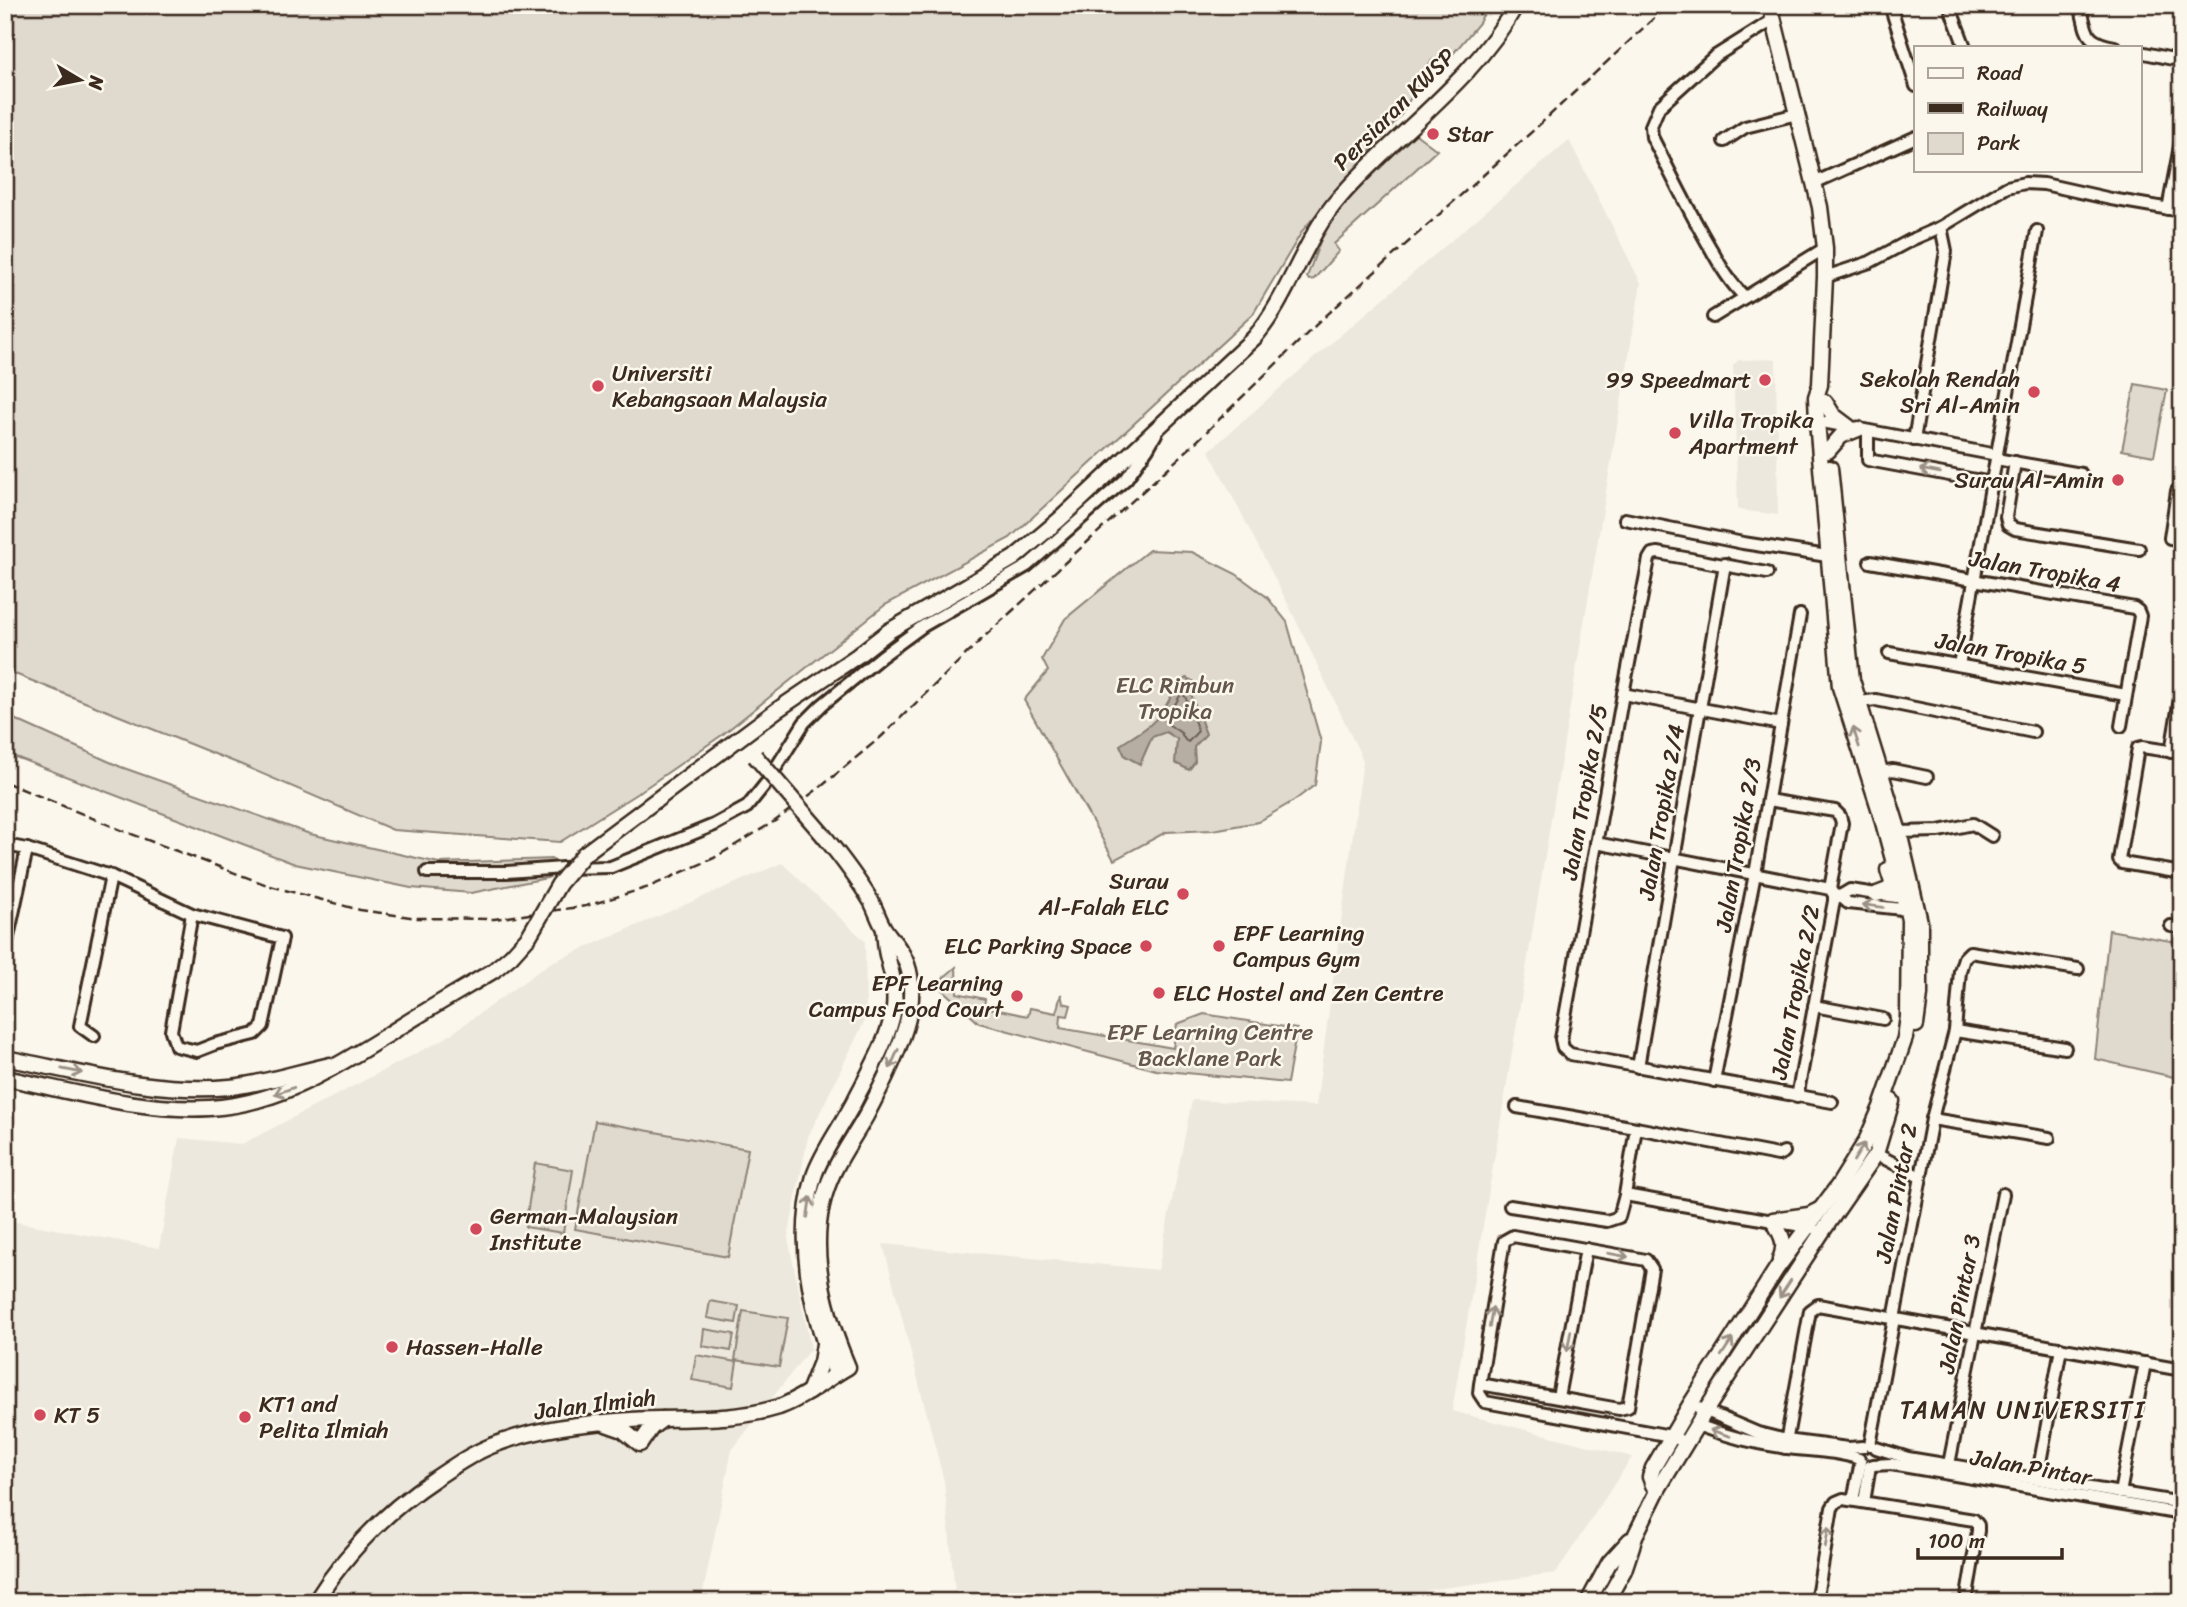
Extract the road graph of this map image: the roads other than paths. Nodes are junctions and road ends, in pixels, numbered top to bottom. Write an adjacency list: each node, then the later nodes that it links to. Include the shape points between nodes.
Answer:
1 (1516, 5): 27 (street, Persiaran KWSP, via 1503,28 1469,67 1329,211 1259,332)
2 (1890, 5): 10 (street)
3 (2080, 5): 7 (street, via 2091,39)
4 (1773, 10): 11 (street); 22 (street, via 1659,107 1651,126 1652,137 1697,228)
5 (1951, 10): 6 (street)
6 (1965, 46)
7 (2105, 46)
8 (2142, 52): 9 (street)
9 (2182, 61)
10 (1914, 80)
11 (1797, 114): 14 (street, via 1745,127); 15 (street)
12 (2182, 135): 16 (street)
13 (1914, 138): 15 (street)
14 (1724, 141)
15 (1814, 183): 20 (street)
16 (2168, 209): 17 (street); 18 (street, via 2025,183 2007,187)
17 (2182, 211)
18 (1941, 227): 21 (street, via 1870,262); 29 (street, via 1946,251)
19 (2037, 231): 31 (street)
20 (1825, 252): 21 (street); 22 (street)
21 (1825, 277): 24 (street)
22 (1745, 297): 23 (street)
23 (1713, 317)
24 (1820, 385): 25 (street); 26 (street, via 1816,397)
25 (1825, 402): 26 (street); 28 (street, via 1833,415)
26 (1821, 422): 28 (street); 30 (street); 39 (street)
27 (1161, 425): 55 (street, Persiaran KWSP, via 1014,558 890,631); 66 (street, via 1126,479 1027,566 923,626 822,705 804,723 747,807 611,867)
28 (1858, 429): 29 (street); 30 (street, via 1841,436); 34 (street, one-way to 28, via 1868,460)
29 (1914, 440): 31 (street)
30 (1828, 451): 39 (street)
31 (1997, 457): 32 (street); 34 (street)
32 (2015, 462): 33 (street); 38 (street, via 2008,526)
33 (2081, 474)
34 (1992, 483): 43 (street)
35 (2182, 489): 37 (street, via 2177,491 2170,538)
36 (1625, 519): 39 (street)
37 (2182, 541)
38 (2139, 549)
39 (1834, 557): 50 (street); 57 (street, one-way to 39, via 1840,687)
40 (1870, 562): 43 (street, Jalan Tropika 4)
41 (1725, 564): 42 (street); 48 (street, Jalan Tropika 2/5, via 1652,554); 51 (street, Jalan Tropika 2/4)
42 (1767, 573)
43 (1975, 580): 46 (street); 49 (street, Jalan Tropika 4, via 2138,611)
44 (1800, 615): 52 (street, Jalan Tropika 2/3)
45 (1889, 653): 46 (street, Jalan Tropika 5)
46 (1959, 665): 49 (street, Jalan Tropika 5)
47 (2181, 692): 56 (street)
48 (1623, 694): 51 (street); 62 (street, Jalan Tropika 2/5)
49 (2126, 695): 53 (street, Jalan Tropika 4)
50 (1859, 702): 54 (street, via 1876,700); 57 (street)
51 (1700, 709): 52 (street); 65 (street, Jalan Tropika 2/4)
52 (1781, 723): 59 (street, Jalan Tropika 2/3)
53 (2121, 726)
54 (2033, 732)
55 (741, 737): 74 (street, bridge, via 846,864); 83 (street, Persiaran KWSP, bridge, via 584,854 559,884 529,936 493,971)
56 (2177, 752): 67 (street, via 2138,748 2119,860)
57 (1875, 776): 58 (street, via 1894,770); 60 (street); 71 (street, via 1866,790 1892,882 1888,891); 72 (street)
58 (1927, 777)
59 (1768, 800): 68 (street, Jalan Tropika 2/3); 70 (street, Jalan Tropika 2/2, via 1835,811 1840,816)
60 (1899, 832): 61 (street, via 1973,824); 72 (street)
61 (1992, 836)
62 (1596, 843): 65 (street); 84 (street, Jalan Tropika 2/5, via 1563,1048 1570,1054)
63 (5, 845): 64 (street)
64 (27, 849): 69 (street); 75 (street)
65 (1674, 858): 68 (street); 84 (street, Jalan Tropika 2/4)
66 (426, 872)
67 (2182, 873)
68 (1755, 874): 70 (street); 86 (street, Jalan Tropika 2/3)
69 (111, 876): 73 (street); 80 (street, via 80,1026)
70 (1835, 893): 71 (street); 72 (street, one-way to 70, via 1848,903); 77 (street, Jalan Tropika 2/2)
71 (1877, 894): 72 (street)
72 (1911, 902): 96 (street, via 1921,933 1918,1016); 101 (street, one-way to 72, via 1866,1141 1905,1038)
73 (192, 914): 73 (street, via 170,1031 176,1045 197,1051 254,1034 263,1026 282,938)
74 (884, 928): 108 (street, one-way to 74, via 810,1289 806,1234 812,1188 892,1018 895,992); 111 (street, one-way to 111, via 906,961 911,1008 900,1045 867,1115 833,1172 821,1218 819,1270)
75 (5, 951)
76 (2078, 969): 79 (street, Jalan Pintar 2, via 1970,952 1960,971)
77 (1814, 1006): 78 (street); 89 (street, Jalan Tropika 2/2)
78 (1883, 1019)
79 (1955, 1031): 81 (street); 92 (street, Jalan Pintar 2)
80 (94, 1036)
81 (2065, 1048)
82 (5, 1058): 83 (street, one-way to 83, via 179,1088 231,1087)
83 (345, 1062): 87 (street, Persiaran KWSP, one-way to 87, via 283,1092 210,1108 129,1103)
84 (1638, 1067): 86 (street)
85 (5, 1078): 87 (street)
86 (1714, 1081): 89 (street)
87 (40, 1084): 88 (street)
88 (5, 1086)
89 (1797, 1097): 90 (street)
90 (1832, 1102)
91 (1517, 1107): 93 (street)
92 (1932, 1119): 94 (street); 97 (street, Jalan Pintar 2)
93 (1640, 1129): 95 (street, via 1778,1155); 99 (street)
94 (2049, 1138)
95 (1784, 1152)
96 (1876, 1154): 97 (street); 103 (street)
97 (1920, 1177): 106 (street, Jalan Pintar 2)
98 (2003, 1194): 107 (street, Jalan Pintar 3)
99 (1625, 1195): 100 (street, via 1619,1217 1607,1221); 102 (street)
100 (1510, 1206)
101 (1822, 1209): 102 (street); 103 (street)
102 (1773, 1220): 103 (street); 105 (street, via 1784,1248)
103 (1816, 1229): 105 (street); 117 (street, one-way to 117)
104 (1586, 1249): 113 (street, one-way to 104, via 1504,1241 1513,1236); 115 (street, one-way to 115); 115 (street, one-way to 115, via 1646,1260 1652,1269 1628,1407)
105 (1777, 1268): 116 (street, one-way to 105)
106 (1894, 1317): 107 (street); 123 (street, via 1818,1304 1810,1311); 124 (street, Jalan Pintar 2)
107 (1976, 1332): 109 (street); 126 (street, Jalan Pintar 3)
108 (824, 1344): 111 (street); 114 (street)
109 (2061, 1348): 110 (street); 127 (street)
110 (2145, 1363): 112 (street); 129 (street)
111 (842, 1370): 114 (street, Jalan Ilmiah)
112 (2182, 1370)
113 (1480, 1384): 115 (street); 121 (street, via 1479,1394 1485,1402)
114 (809, 1392): 118 (street, Jalan Ilmiah, via 743,1415)
115 (1558, 1397)
116 (1690, 1405): 117 (street, Jalan Pintar); 121 (street)
117 (1706, 1410): 120 (street); 123 (street, Jalan Pintar)
118 (663, 1419): 119 (street, Jalan Ilmiah); 119 (street, via 640,1444)
119 (602, 1422): 134 (street, Jalan Ilmiah, via 536,1432 463,1460 378,1522 333,1573)
120 (1697, 1425): 122 (street); 123 (street, Jalan Pintar, one-way to 120, via 1727,1436)
121 (1671, 1436): 122 (street); 128 (street, via 1650,1477)
122 (1686, 1443): 128 (street)
123 (1785, 1444): 124 (street, Jalan Pintar); 125 (street, Jalan Pintar)
124 (1870, 1446): 125 (street, via 1859,1452); 125 (street, via 1879,1457); 126 (street, Jalan Pintar)
125 (1866, 1463): 130 (street); 132 (street, Jalan Pintar)
126 (1949, 1464): 127 (street, Jalan Pintar)
127 (2037, 1479): 129 (street, Jalan Pintar)
128 (1658, 1489): 133 (street)
129 (2120, 1493): 131 (street, Jalan Pintar)
130 (1858, 1501): 137 (street, one-way to 130, via 1832,1508 1843,1499); 138 (street, via 1974,1520 1978,1531)
131 (2182, 1505)
132 (2182, 1514)
133 (1636, 1534): 135 (street, via 1609,1563); 136 (street, via 1624,1570)
134 (315, 1602)
135 (1588, 1602)
136 (1606, 1602)
137 (1816, 1602)
138 (1966, 1602)

